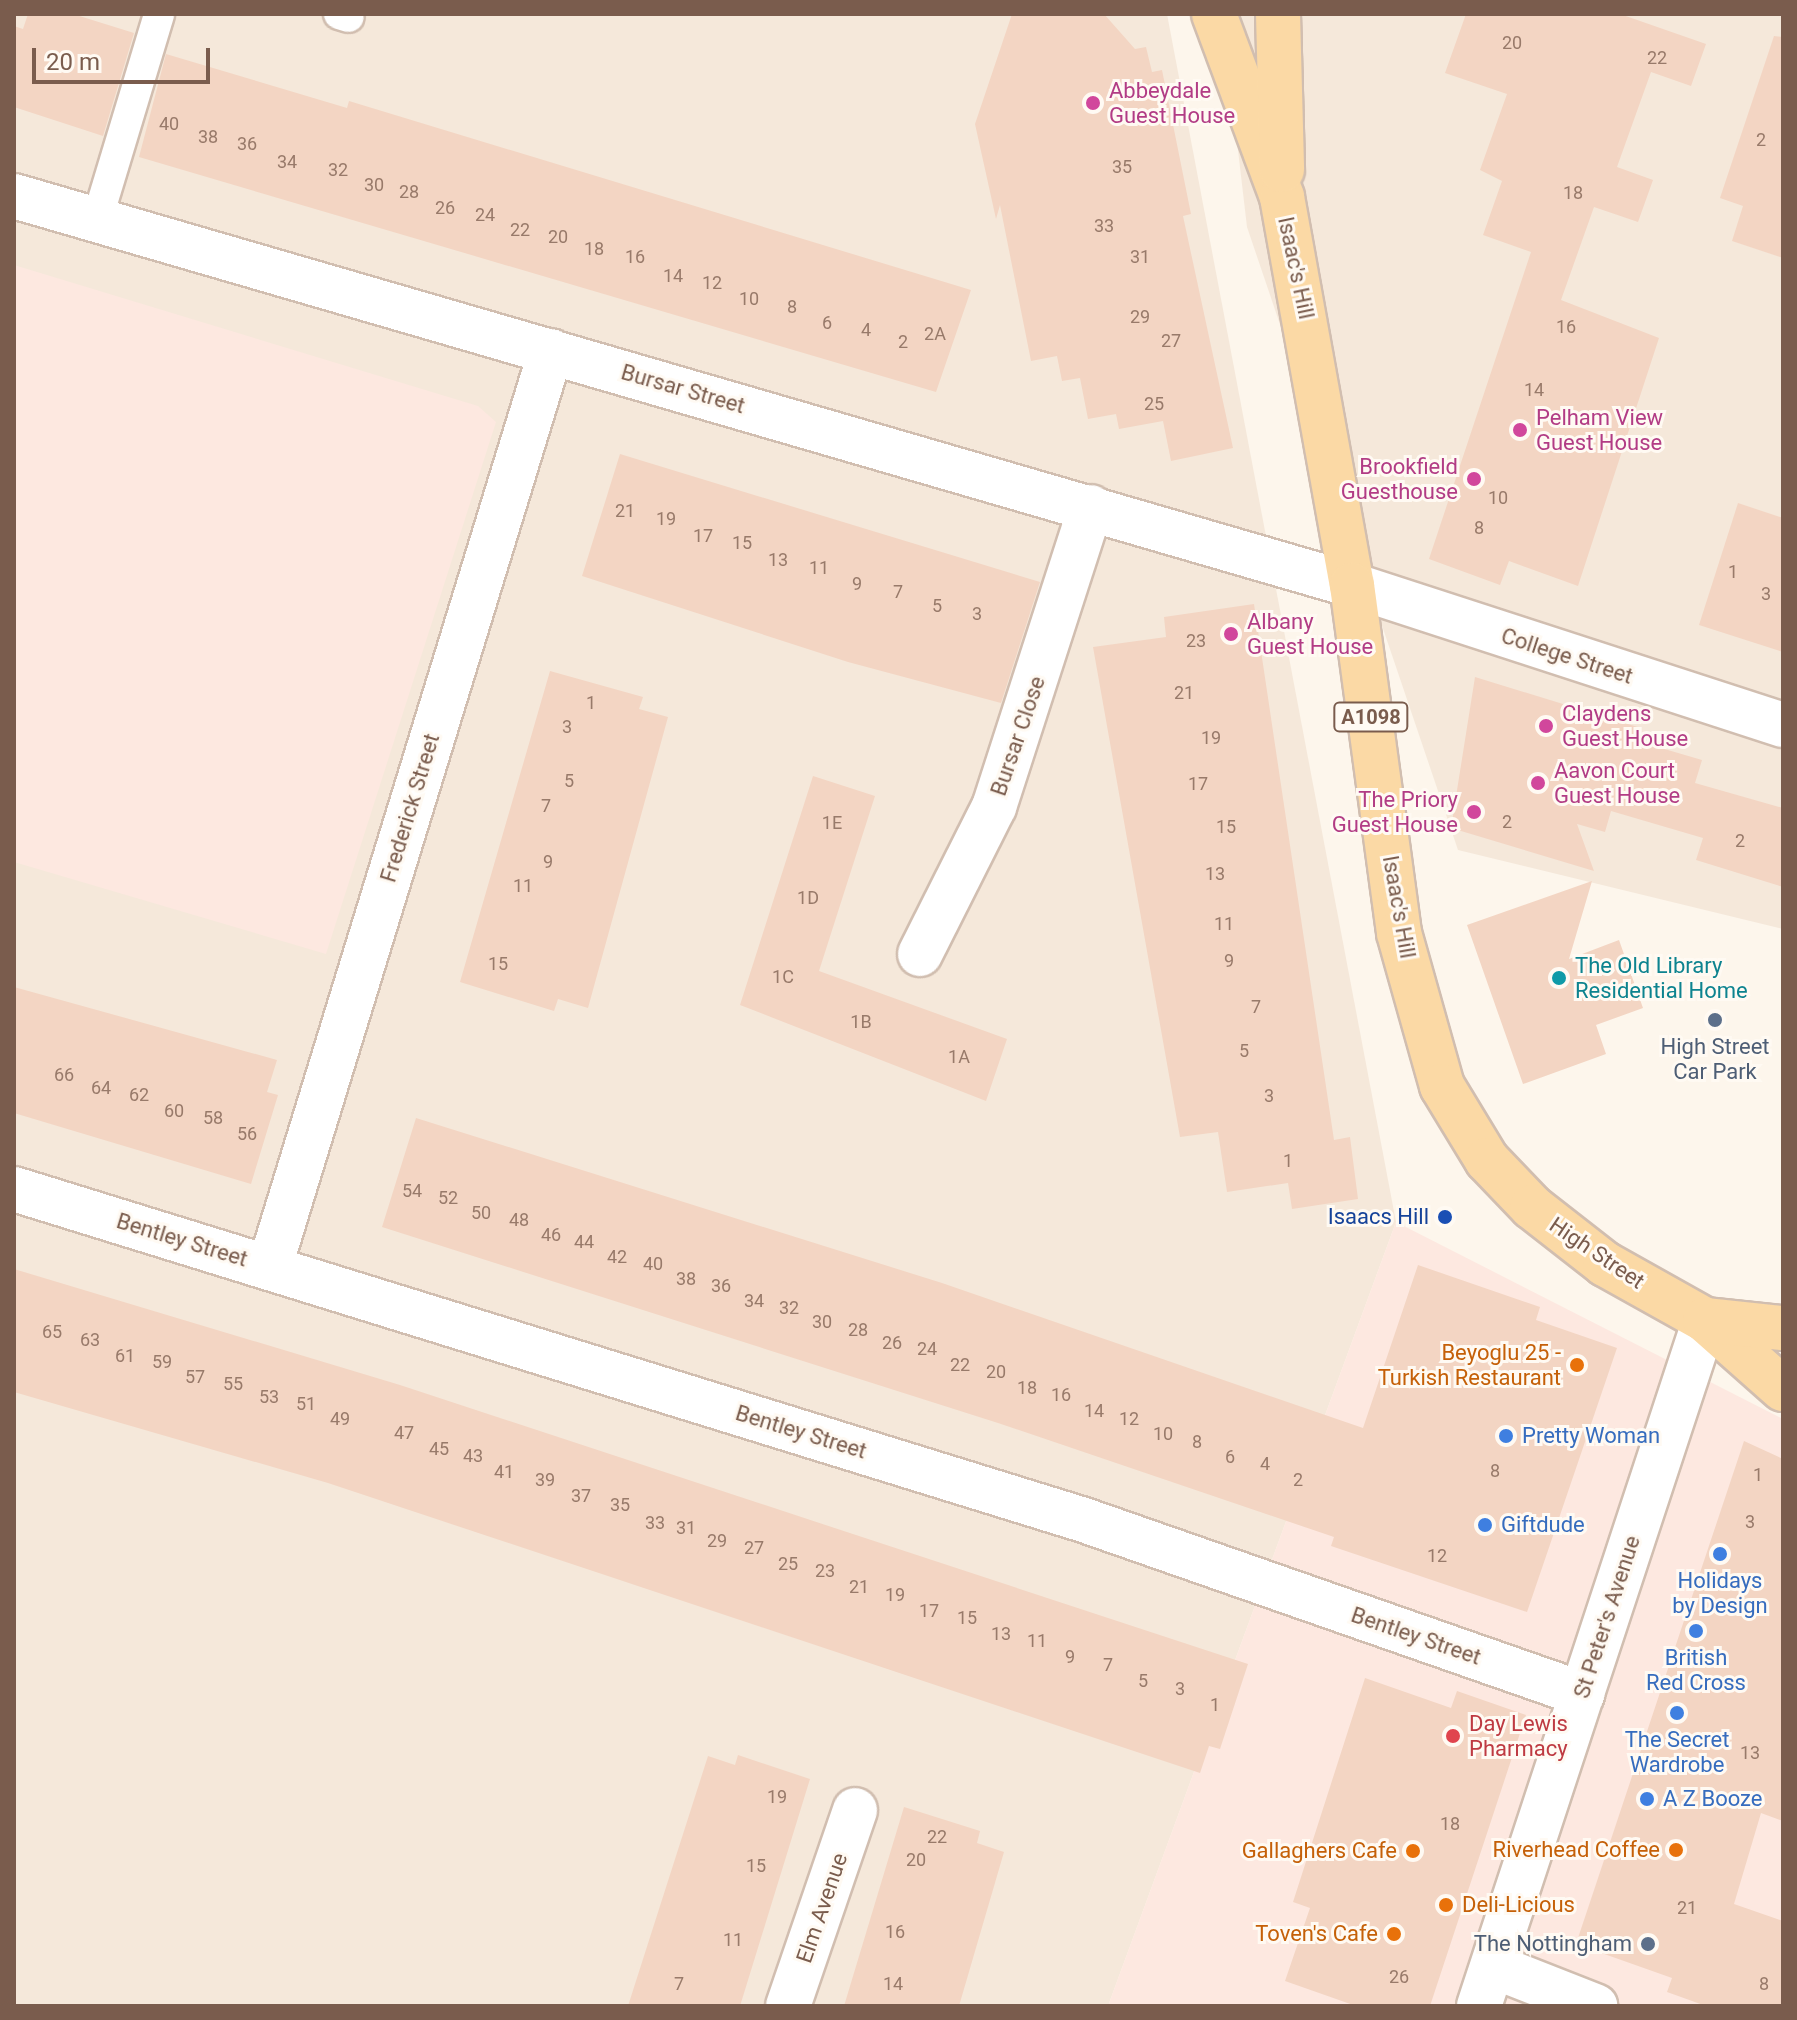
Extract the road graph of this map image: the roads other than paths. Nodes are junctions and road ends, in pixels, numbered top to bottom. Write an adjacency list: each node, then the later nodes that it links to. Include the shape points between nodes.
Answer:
1 (159, 14): 6 (lane)
2 (1214, 14): 5 (main road, Isaac's Hill)
3 (1278, 14): 5 (main road, Isaac's Hill)
4 (14, 196): 6 (street, Bursar Street)
5 (1282, 197): 9 (main road, Isaac's Hill / A1098)
6 (97, 220): 7 (street, Bursar Street)
7 (551, 351): 8 (street, Bursar Street); 14 (street, Frederick Street)
8 (1091, 507): 9 (street, Bursar Street); 11 (street, Bursar Close, via 994,807)
9 (1352, 585): 10 (street, College Street); 13 (main road, Isaac's Hill / A1098, via 1399,933 1442,1086 1487,1160)
10 (1783, 725)
11 (920, 954)
12 (14, 1189): 14 (street, Bentley Street)
13 (1532, 1207): 15 (main road, High Street / A1098, via 1605,1264)
14 (270, 1266): 18 (street, Bentley Street, via 1081,1519)
15 (1705, 1320): 16 (main road, High Street / A1098); 17 (main road, High Street / A1098); 18 (street, St Peter's Avenue)
16 (1783, 1328)
17 (1783, 1389)
18 (1582, 1694): 20 (street, St Peter's Avenue)
19 (855, 1810): 21 (street, Elm Avenue)
20 (1486, 1986): 22 (street)
21 (788, 2006)
22 (1595, 2006)

